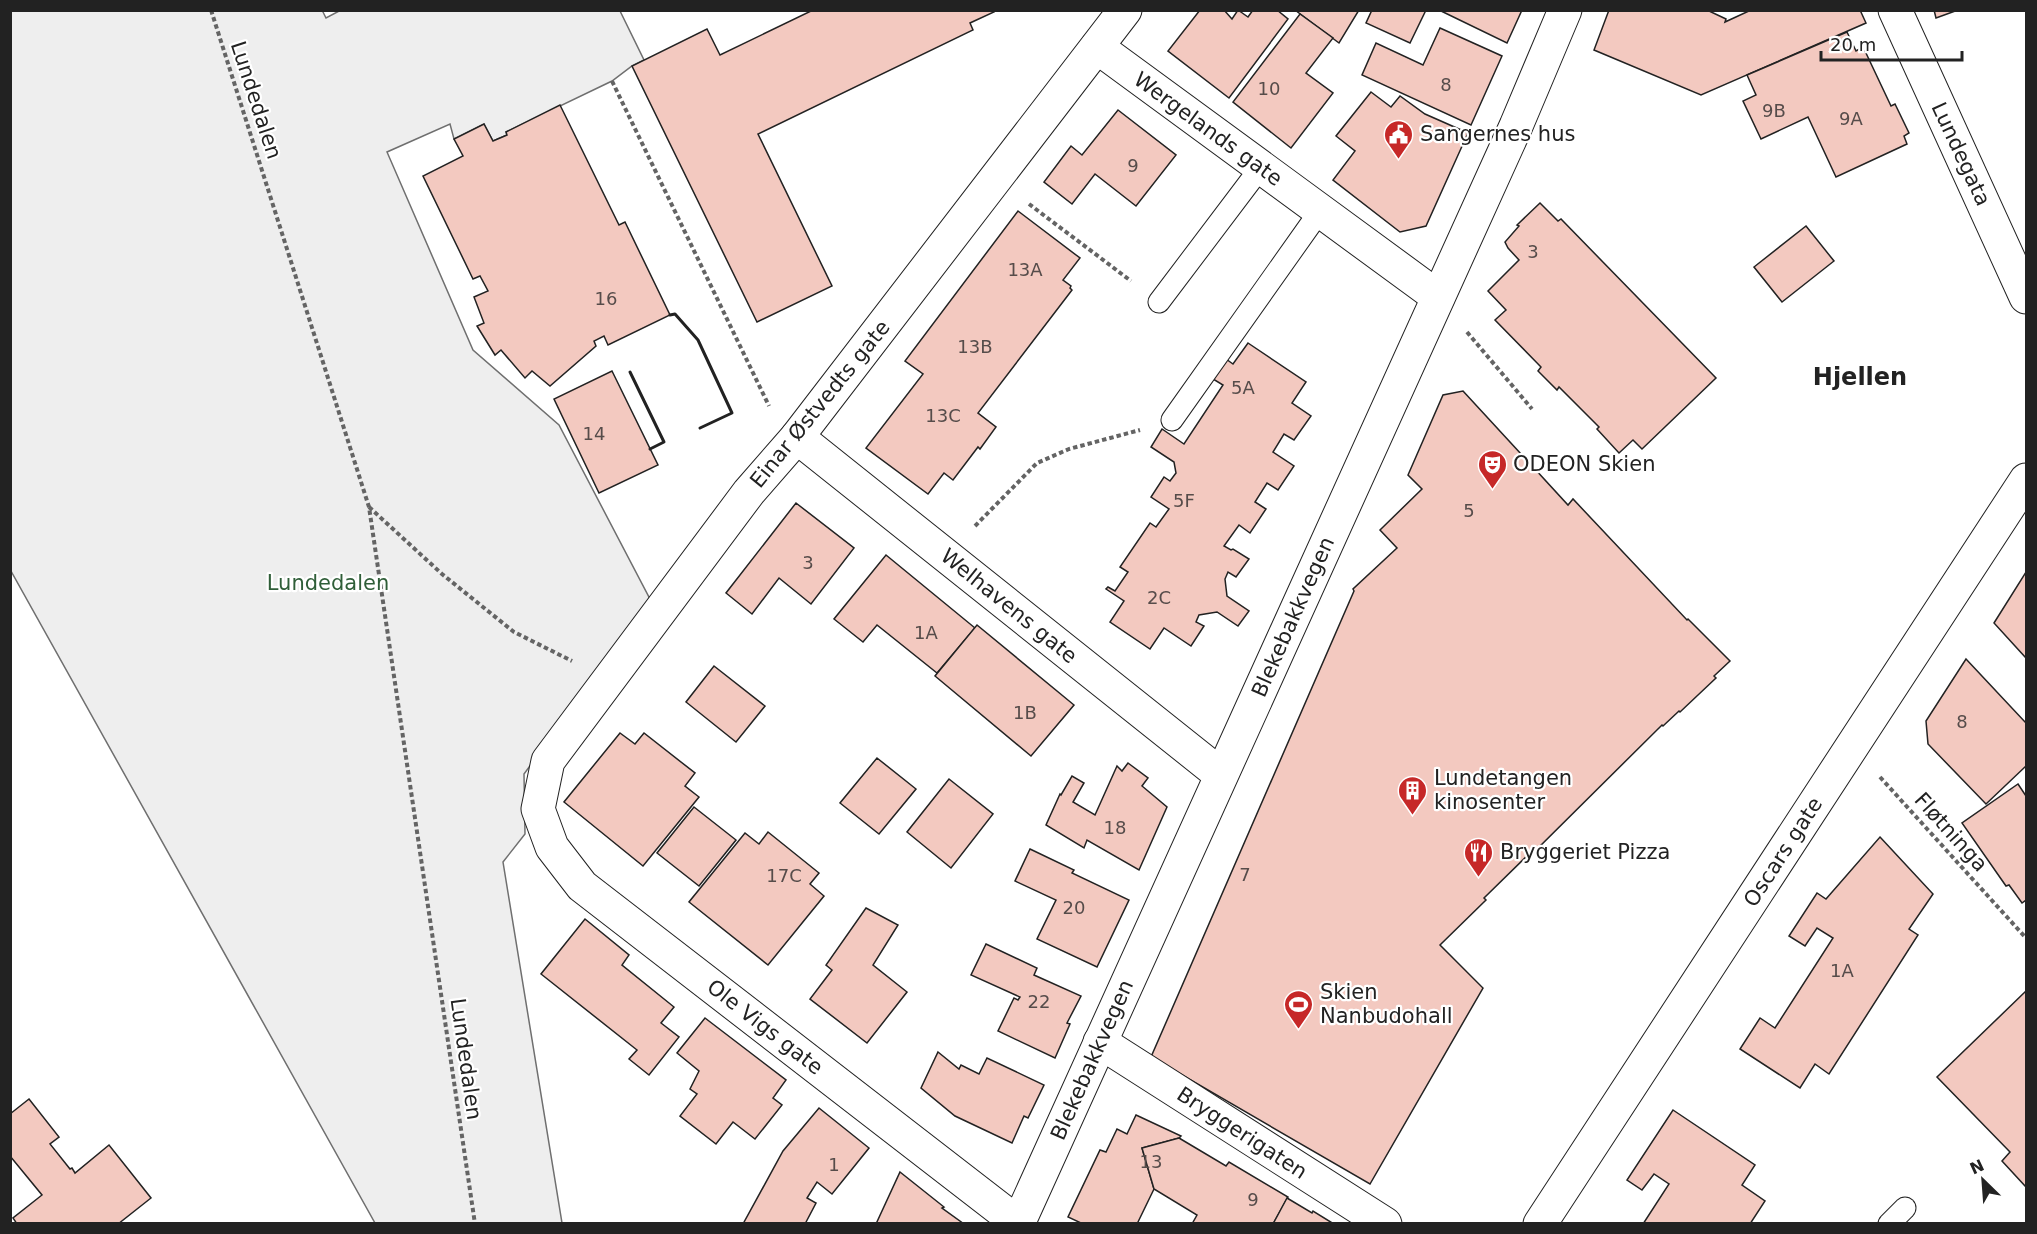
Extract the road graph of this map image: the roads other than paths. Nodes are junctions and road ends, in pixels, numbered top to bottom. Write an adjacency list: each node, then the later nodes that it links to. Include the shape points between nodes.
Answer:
1 (1125, 10): 4 (street, Einar Østvedts gate)
2 (1565, 10): 7 (street, Blekebakkvegen)
3 (1895, 10): 8 (street, Lundegata)
4 (1097, 47): 5 (street, Wergelands gate); 11 (street, Einar Østvedts gate)
5 (1261, 167): 6 (street, Wergelands gate); 9 (lane)
6 (1320, 211): 7 (street, Wergelands gate); 10 (lane)
7 (1438, 297): 13 (street, Blekebakkvegen)
8 (2026, 297)
9 (1159, 302)
10 (1172, 420)
11 (797, 437): 13 (street, Welhavens gate); 14 (street, Einar Østvedts gate, via 749,492 548,761)
12 (2026, 480): 19 (street, Oscars gate)
13 (1221, 775): 15 (street, Blekebakkvegen)
14 (538, 809): 17 (street, Ole Vigs gate, via 552,847 582,886)
15 (1100, 1042): 17 (street, Blekebakkvegen); 18 (street, Bryggerigaten)
16 (1905, 1208): 20 (lane)
17 (1018, 1223)
18 (1384, 1224)
19 (1540, 1224)
20 (1889, 1224)

